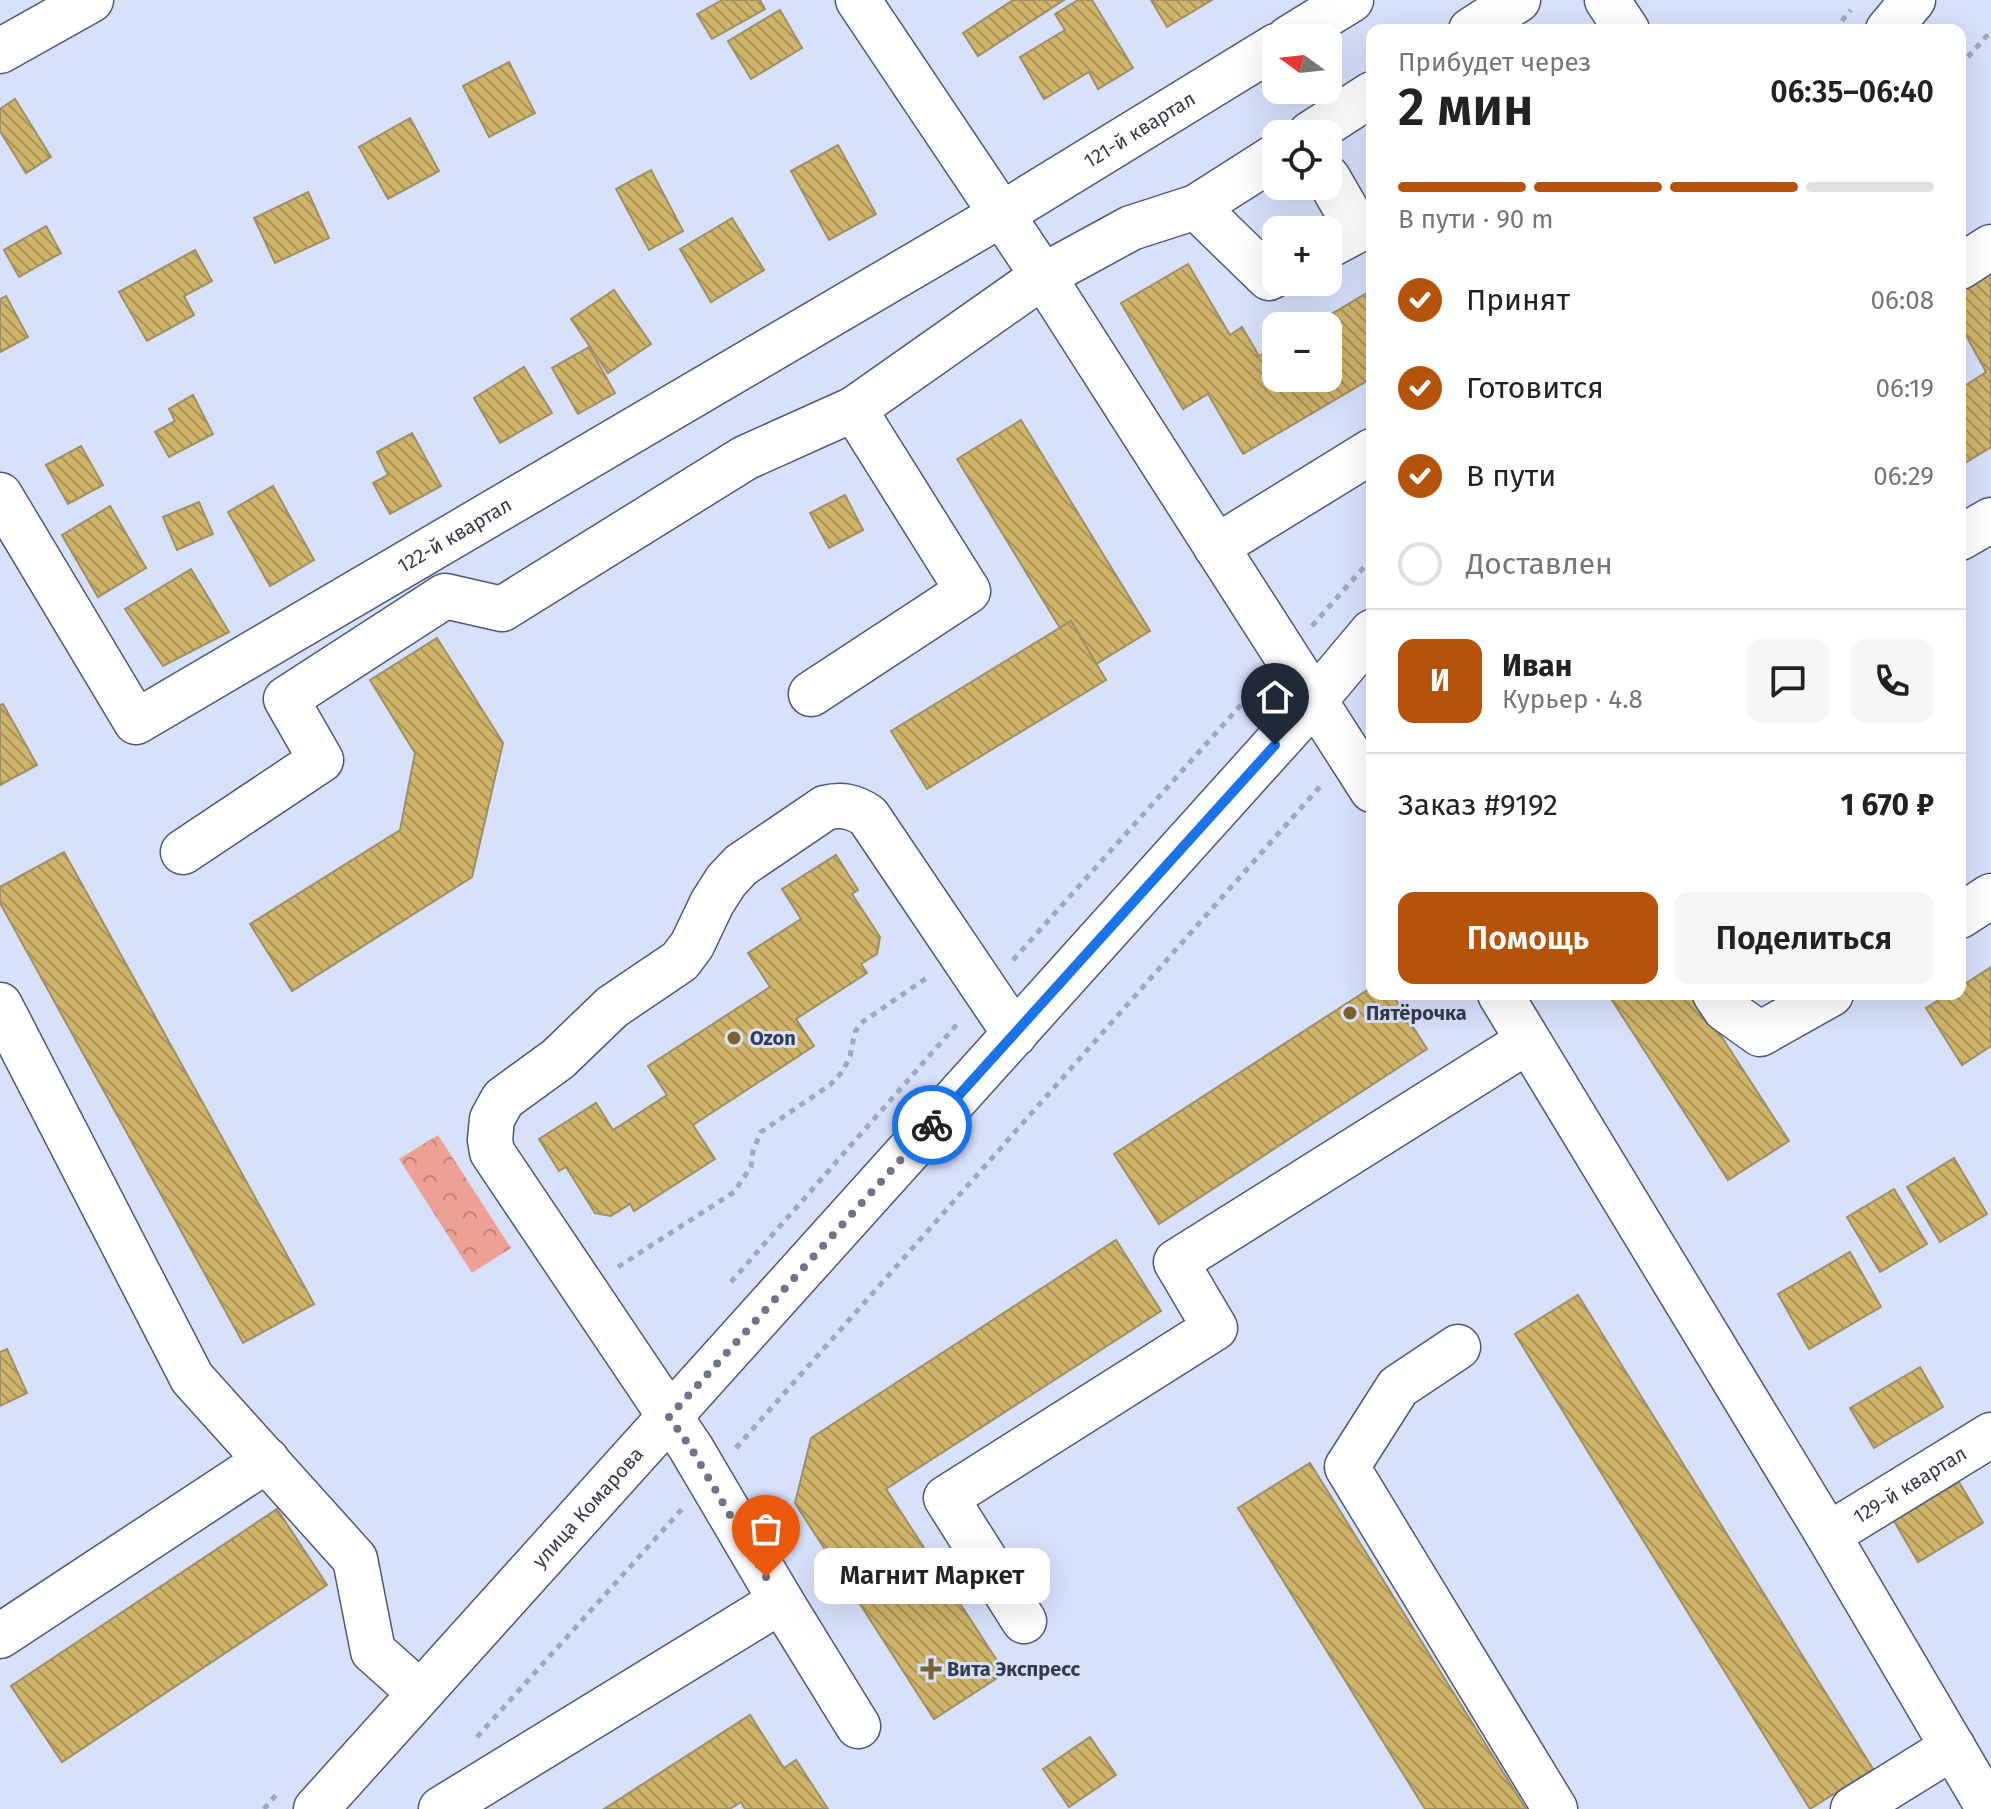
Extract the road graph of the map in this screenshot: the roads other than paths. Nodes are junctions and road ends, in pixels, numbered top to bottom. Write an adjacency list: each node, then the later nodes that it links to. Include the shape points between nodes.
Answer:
1 (91, 0): 11 (street)
2 (858, 0): 18 (street)
3 (1351, 0): 7 (street)
4 (1518, 0): 8 (street)
5 (1607, 0): 9 (street)
6 (1913, 0): 10 (street)
7 (1312, 24)
8 (1480, 24)
9 (1623, 24)
10 (1893, 24)
11 (0, 51)
12 (1262, 55): 18 (street, 121-й квартал)
13 (1366, 98): 14 (street)
14 (1332, 120)
15 (1262, 165): 17 (street)
16 (1341, 200): 19 (street, via 1358,230)
17 (1196, 207): 22 (street); 23 (street, via 1131,228)
18 (1002, 214): 23 (street); 26 (street, 122-й квартал, via 136,722)
19 (1342, 239)
20 (1991, 247): 21 (street)
21 (1966, 263)
22 (1262, 271)
23 (1043, 276): 24 (street); 29 (street)
24 (854, 409): 31 (street, via 968,591); 34 (street, via 745,458 502,609 445,596 286,699 321,760)
25 (1366, 455): 29 (street)
26 (0, 495)
27 (1991, 520): 28 (street)
28 (1966, 535)
29 (1216, 547): 32 (street)
30 (1366, 639): 32 (street, улица Комарова)
31 (811, 694)
32 (1315, 700): 33 (street); 41 (street, улица Комарова)
33 (1366, 781)
34 (183, 852)
35 (1991, 896): 36 (street)
36 (1966, 912)
37 (1504, 1000): 42 (street)
38 (1719, 1000): 39 (street, via 1760,1034)
39 (1820, 1000)
40 (0, 1005): 46 (street, via 192,1378)
41 (1015, 1034): 44 (street, улица Комарова); 44 (street, via 868,816 836,805 741,865 719,891 680,961 612,1007 558,1059 511,1091 492,1119 492,1152)
42 (1528, 1041): 47 (street); 49 (street, via 1176,1262 1215,1328 946,1498)
43 (1458, 1347): 56 (street, via 1398,1387 1347,1467)
44 (669, 1417): 48 (street); 51 (street, улица Комарова)
45 (1991, 1435): 47 (street, 129-й квартал)
46 (267, 1460): 50 (street); 51 (street, via 355,1559 373,1651)
47 (1828, 1535): 53 (street)
48 (781, 1601): 52 (street); 55 (street)
49 (1024, 1621)
50 (0, 1636)
51 (420, 1693): 54 (street, улица Комарова)
52 (858, 1726)
53 (1953, 1747): 57 (street); 58 (street)
54 (315, 1801)
55 (441, 1809)
56 (1555, 1809)
57 (1853, 1809)
58 (1989, 1809)

